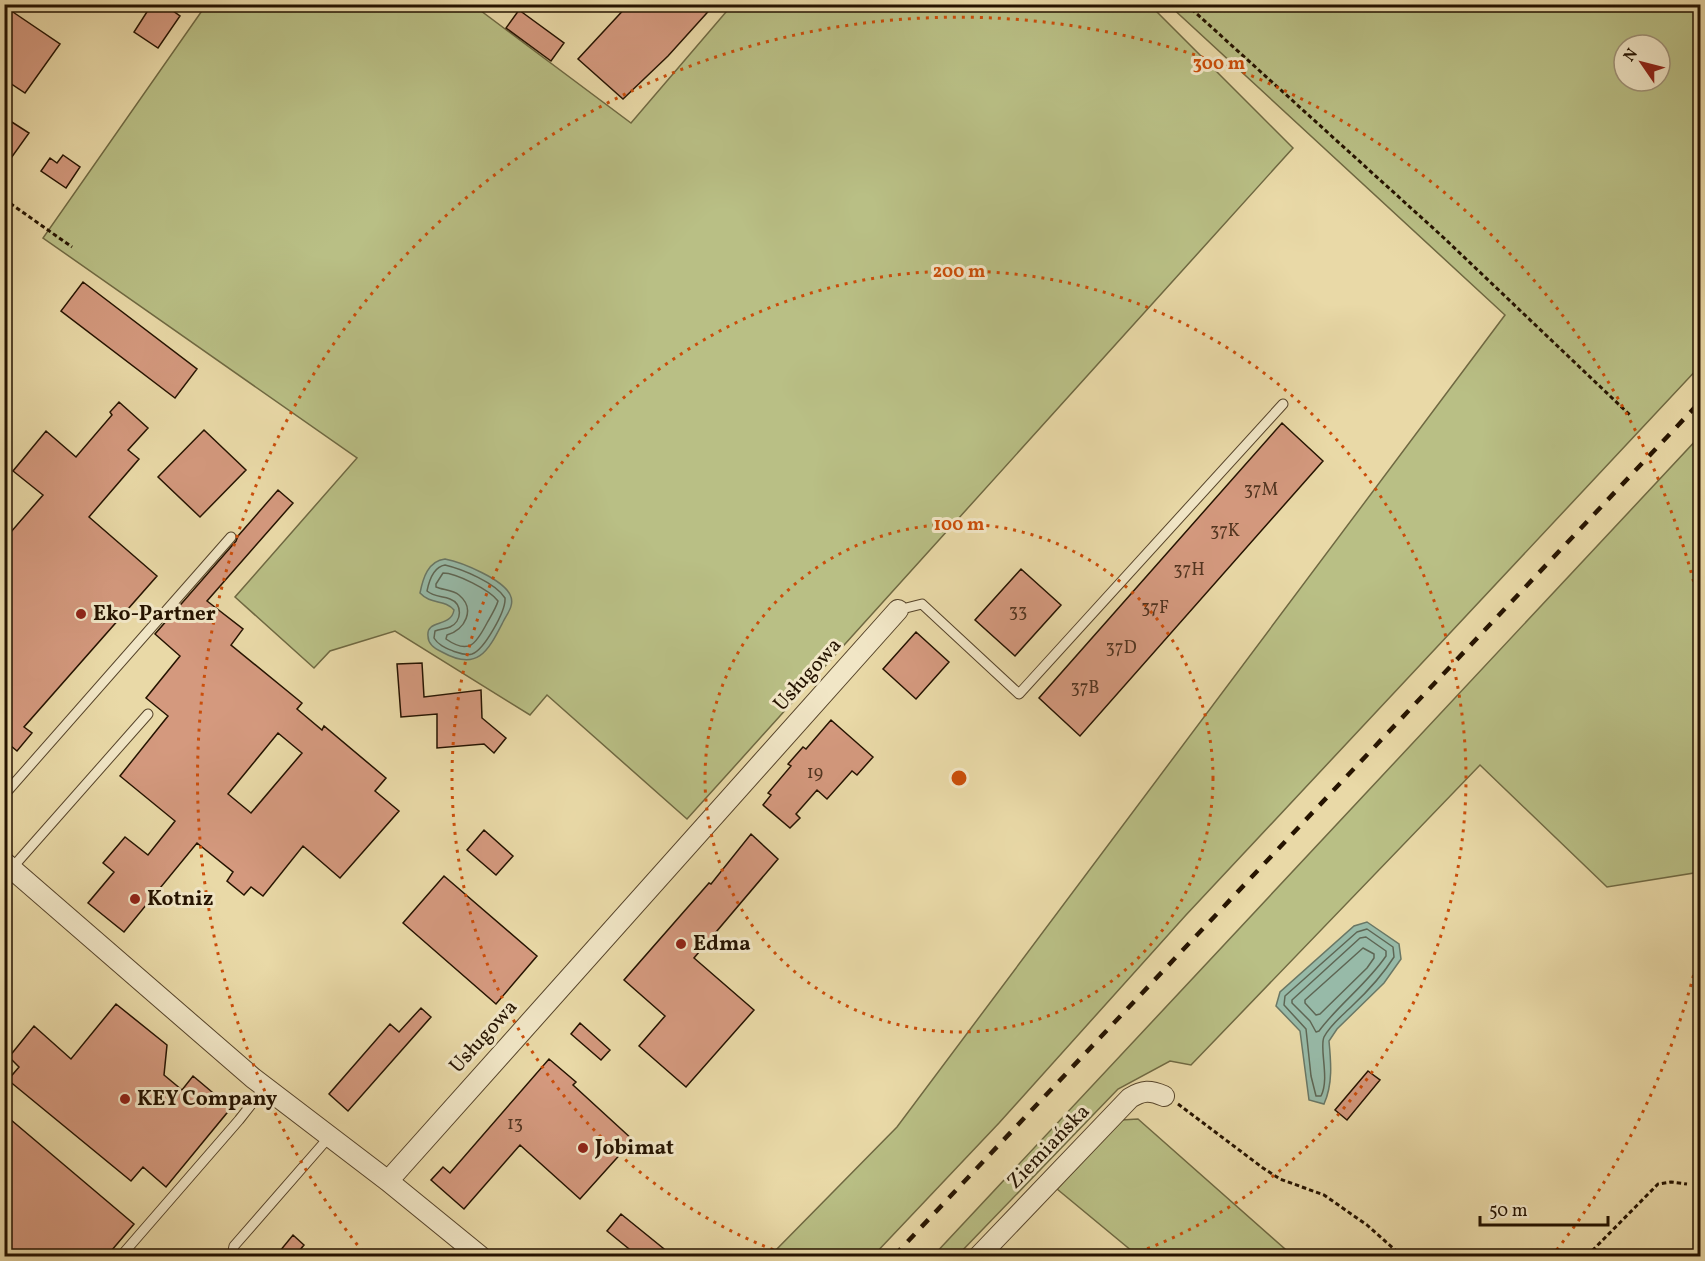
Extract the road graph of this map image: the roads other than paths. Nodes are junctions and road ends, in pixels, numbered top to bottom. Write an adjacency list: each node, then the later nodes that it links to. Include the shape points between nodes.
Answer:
1 (1283, 404): 3 (lane, Usługowa, via 1019,694 922,604)
2 (231, 537): 5 (lane)
3 (898, 610): 10 (street, Usługowa)
4 (148, 714): 6 (lane)
5 (4, 795)
6 (8, 865): 7 (street)
7 (265, 1087): 9 (street); 12 (lane)
8 (1164, 1096): 16 (street, Ziemiańska, via 1151,1090 1130,1098)
9 (330, 1136): 10 (street); 11 (lane)
10 (388, 1181): 15 (street)
11 (234, 1246): 13 (lane); 14 (lane)
12 (121, 1257)
13 (225, 1257)
14 (232, 1257)
15 (480, 1257)
16 (979, 1257)

